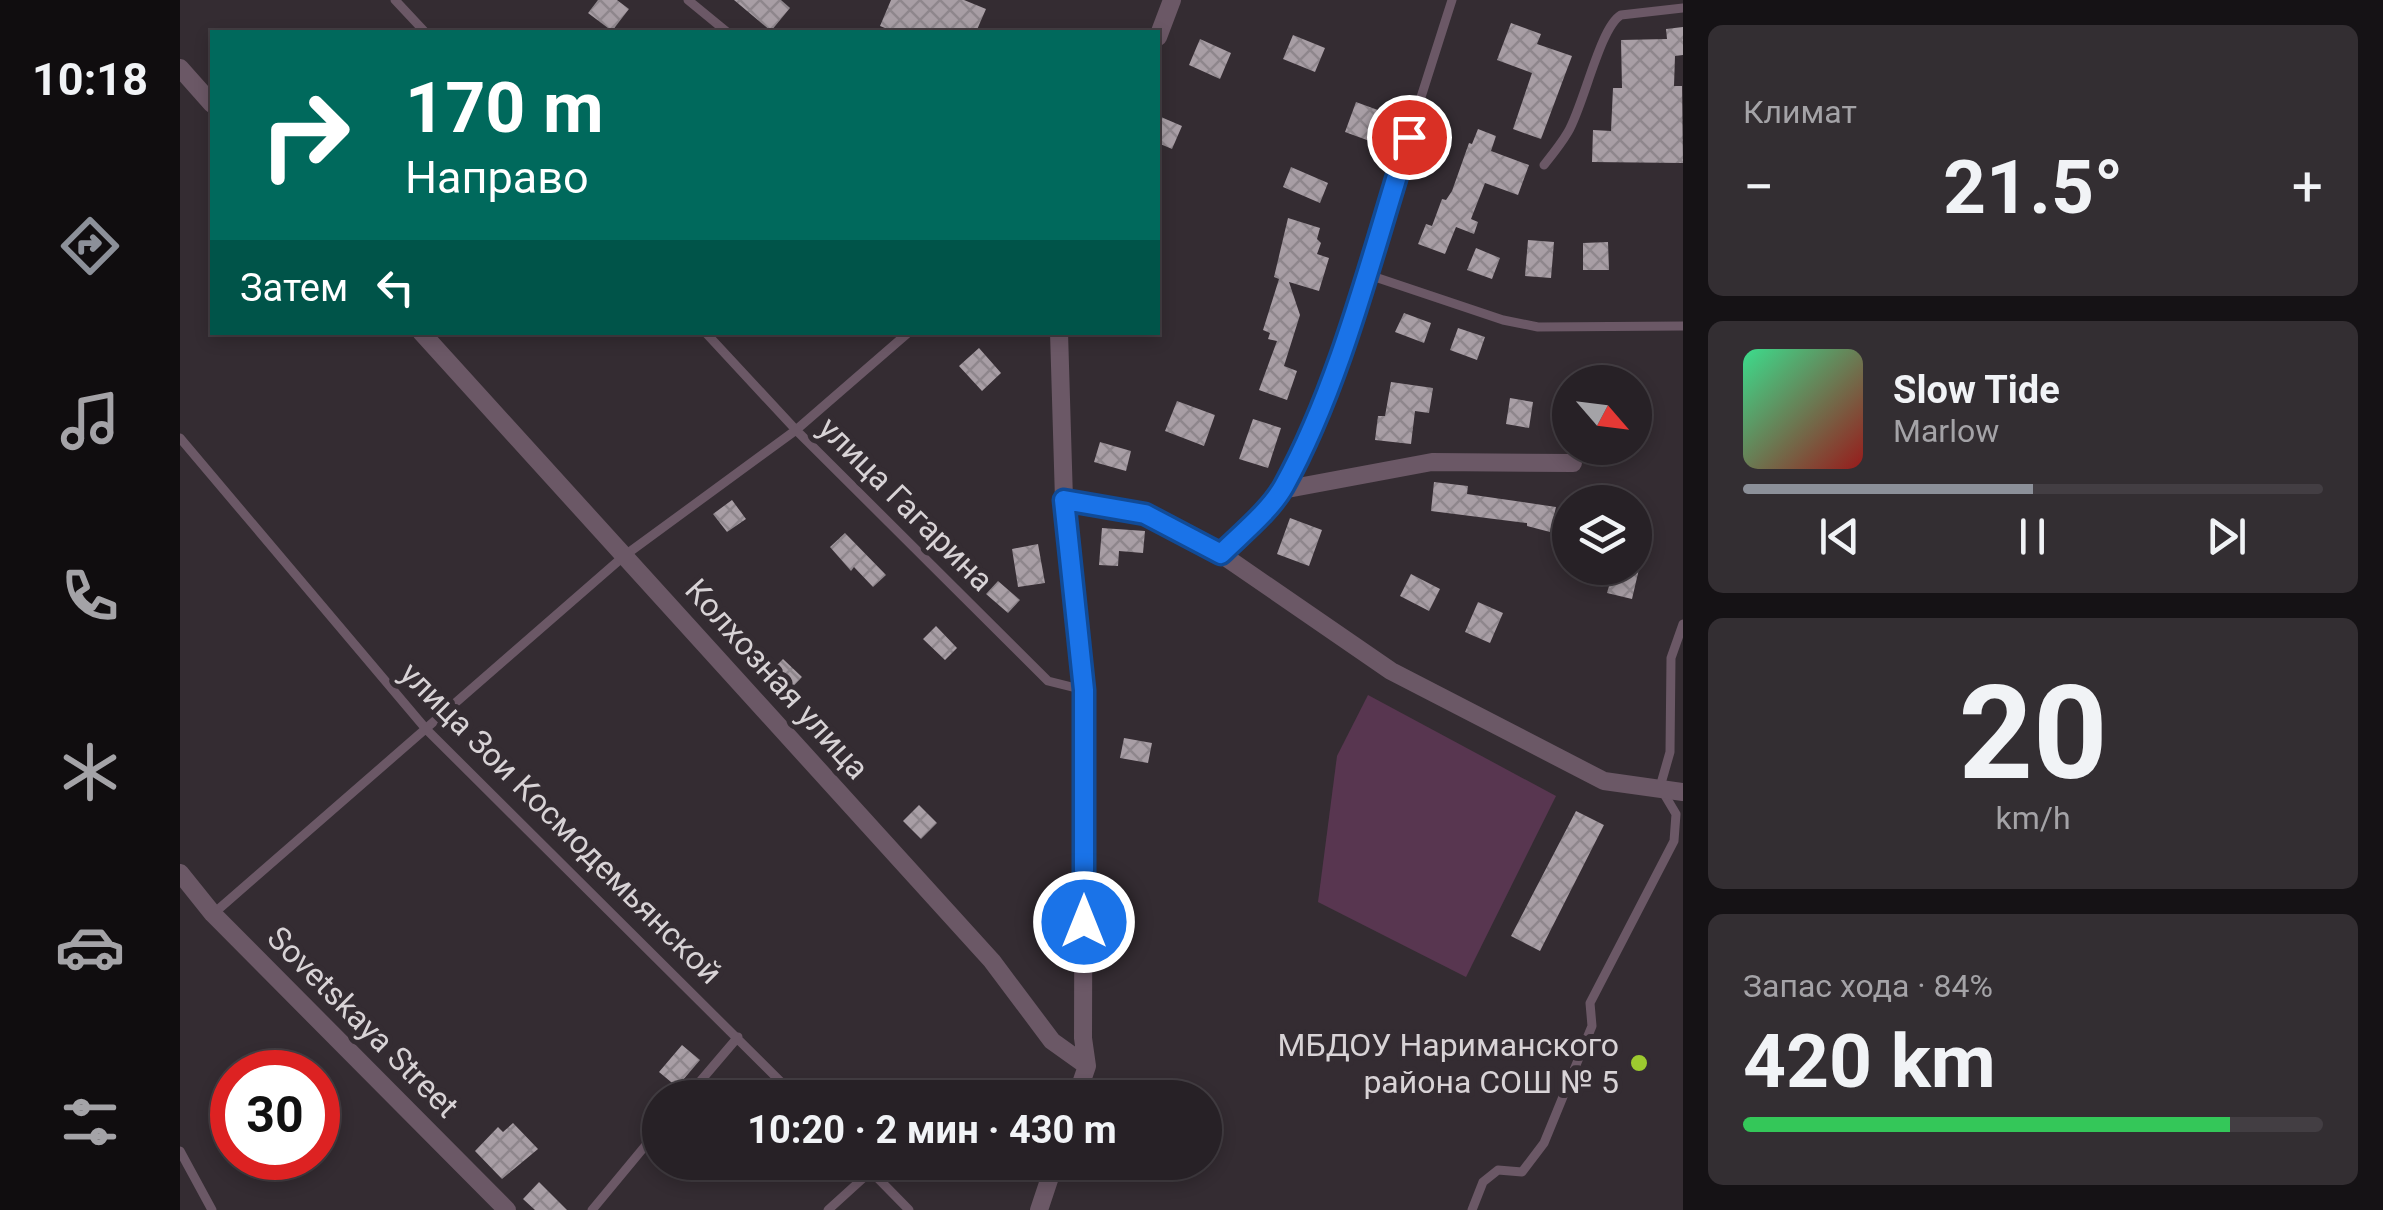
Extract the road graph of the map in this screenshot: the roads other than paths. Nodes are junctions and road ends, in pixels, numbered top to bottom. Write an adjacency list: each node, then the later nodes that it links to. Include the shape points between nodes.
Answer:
1 (395, 0): 6 (lane)
2 (1172, 0): 8 (street)
3 (1452, 0): 12 (lane)
4 (691, 1): 7 (lane)
5 (1683, 8): 11 (lane, via 1612,20 1568,132)
6 (423, 30)
7 (725, 30)
8 (1160, 32)
9 (180, 68): 10 (street)
10 (210, 102)
11 (1544, 166)
12 (1366, 274): 13 (lane, via 1538,327); 21 (lane, via 1326,395)
13 (1683, 326)
14 (423, 335): 24 (street, Колхозная улица)
15 (708, 335): 18 (lane, улица Гагарина)
16 (906, 335): 18 (lane)
17 (1059, 335): 22 (street)
18 (796, 430): 24 (lane); 26 (lane, улица Гагарина, via 1048,681)
19 (180, 438): 27 (lane, улица Зои Космодемьянской)
20 (1552, 462): 21 (street, via 1432,462)
21 (1282, 490): 23 (street)
22 (1064, 500): 23 (street, via 1145,514); 26 (street)
23 (1221, 554): 28 (street, via 1392,671 1604,781)
24 (624, 556): 27 (lane); 33 (street, Колхозная улица, via 992,961 1052,1041)
25 (1683, 624): 28 (lane, via 1671,658 1670,752)
26 (1084, 690): 33 (street)
27 (426, 729): 31 (lane); 32 (lane, улица Зои Космодемьянской)
28 (1660, 786): 29 (street); 48 (lane, via 1676,814 1674,842 1590,1003 1592,1026 1544,1142 1522,1172 1498,1170 1483,1182)
29 (1683, 792)
30 (180, 874): 31 (street, Sovetskaya Street)
31 (213, 914): 43 (street, Sovetskaya Street)
32 (738, 1038): 34 (lane); 35 (lane, улица Зои Космодемьянской)
33 (1087, 1066): 36 (street)
34 (702, 1080)
35 (780, 1080)
36 (1082, 1080)
37 (642, 1150): 44 (lane)
38 (180, 1151): 42 (lane)
39 (861, 1180): 45 (lane)
40 (878, 1180): 46 (lane)
41 (1049, 1180): 47 (street)
42 (212, 1210)
43 (507, 1210)
44 (592, 1210)
45 (828, 1210)
46 (909, 1210)
47 (1040, 1210)
48 (1472, 1210)

